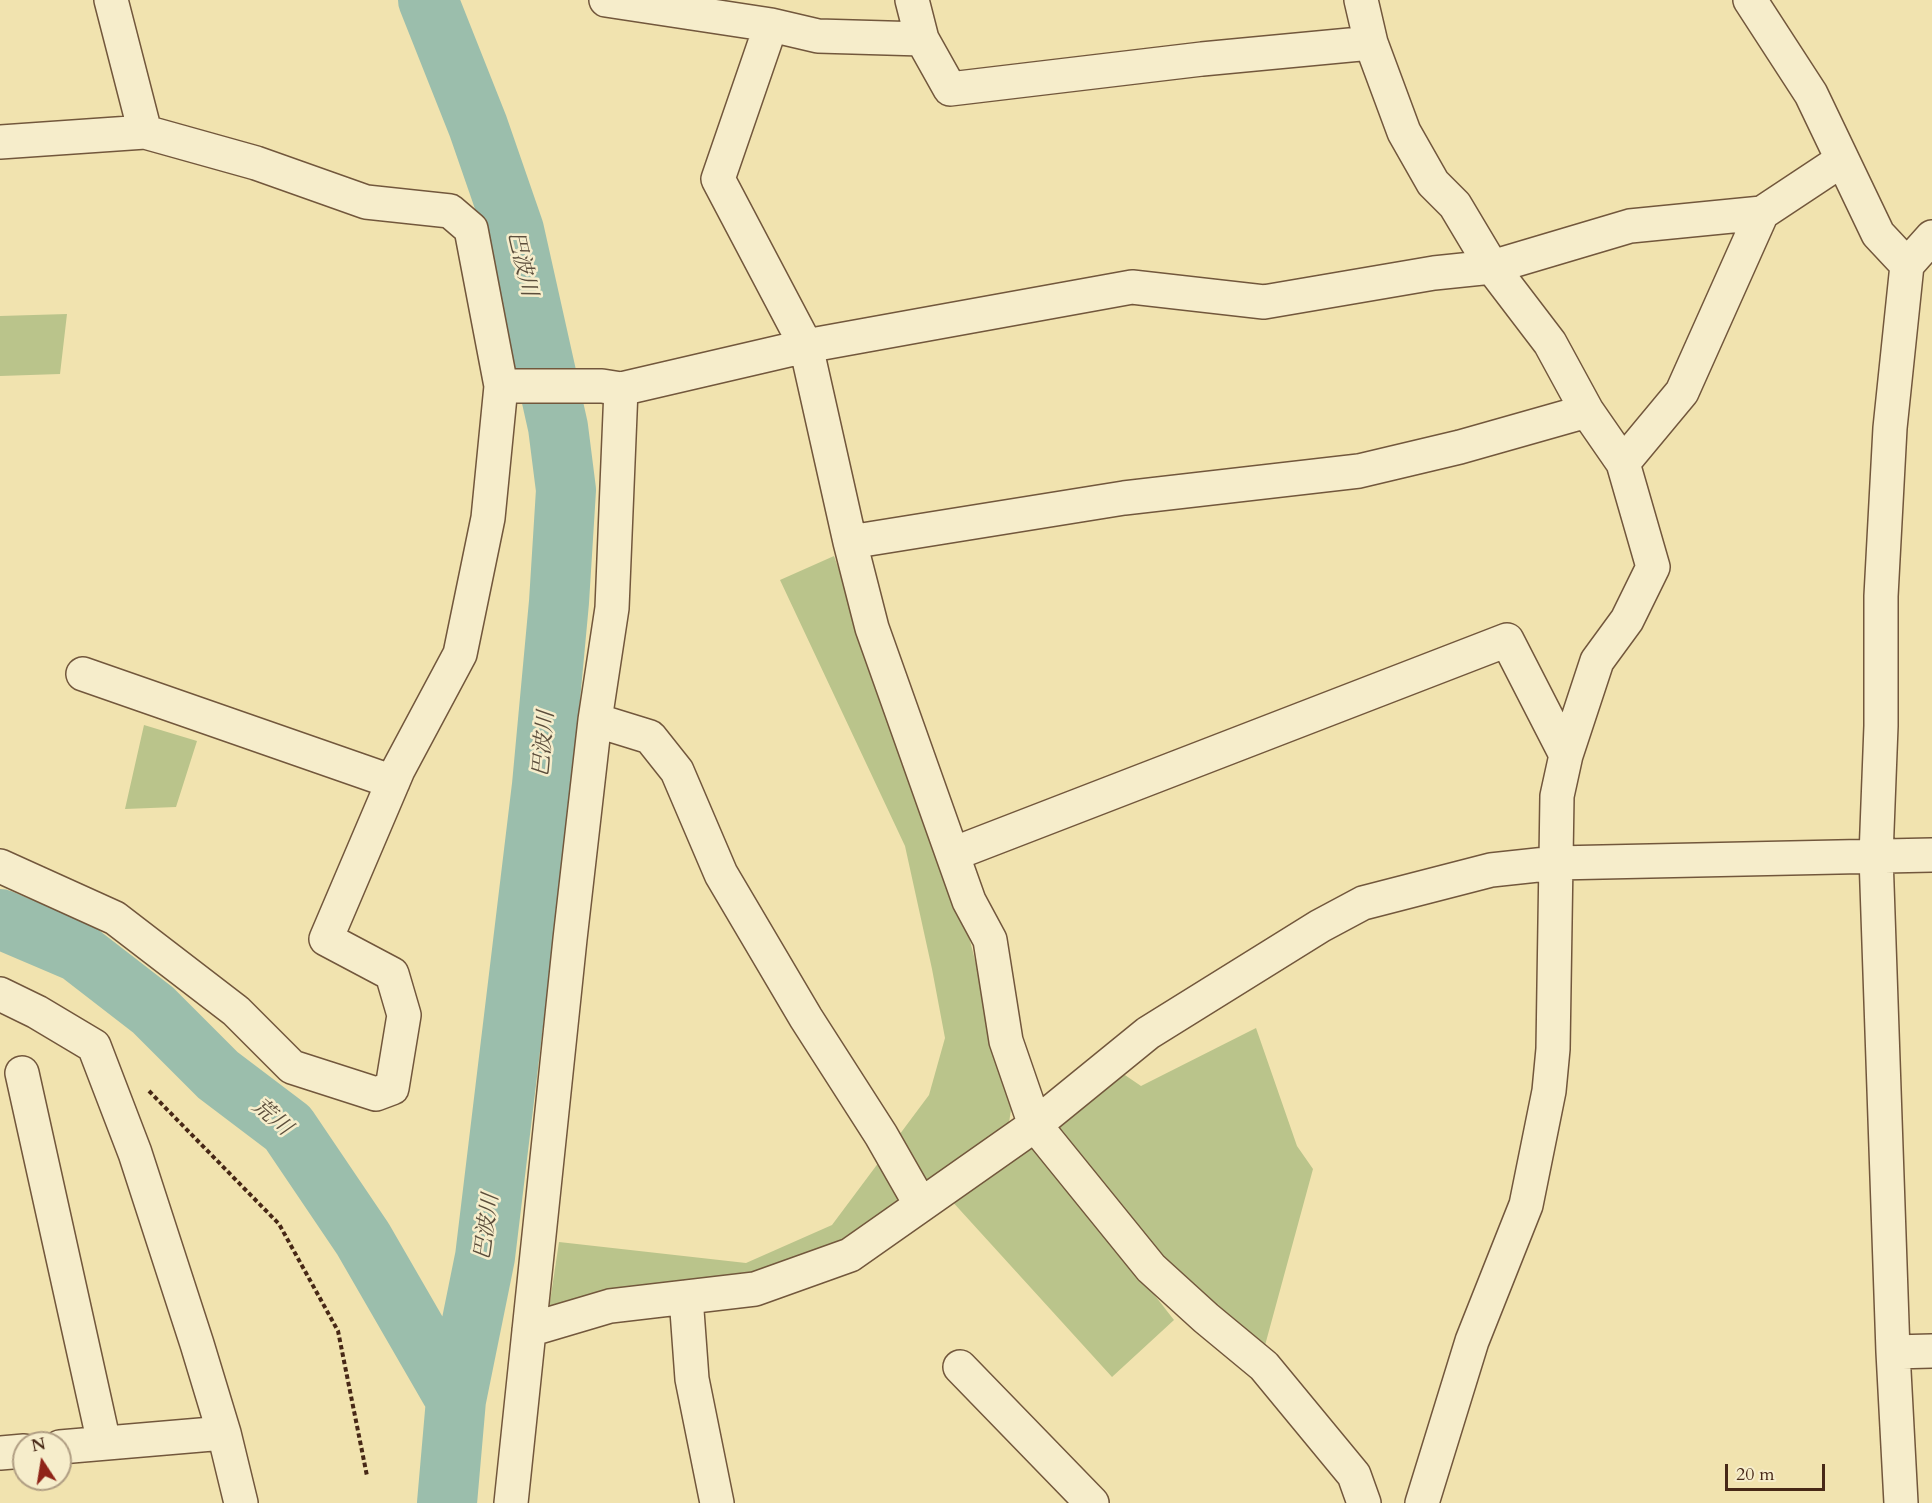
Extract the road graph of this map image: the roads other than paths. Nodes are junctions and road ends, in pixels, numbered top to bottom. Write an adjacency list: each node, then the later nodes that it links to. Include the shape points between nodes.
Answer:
1 (111, 0): 9 (street)
2 (606, 0): 6 (street)
3 (912, 0): 7 (street)
4 (1361, 0): 8 (street)
5 (1750, 0): 11 (street, via 1811,94)
6 (771, 25): 7 (street, via 818,36); 16 (street, via 718,179)
7 (922, 39): 8 (street, via 950,89)
8 (1371, 43): 15 (street, via 1404,132 1433,183 1455,205)
9 (145, 132): 10 (street); 17 (street, via 256,163 366,202 450,211 471,229)
10 (0, 142)
11 (1842, 160): 12 (street); 14 (street, via 1878,234)
12 (1762, 213): 15 (street, via 1630,226); 20 (street, via 1682,392)
13 (1932, 237): 14 (street)
14 (1907, 264): 28 (street, via 1890,428 1881,596)
15 (1492, 267): 16 (street, via 1434,273 1264,303 1132,287); 19 (street, via 1550,343)
16 (806, 346): 18 (street); 21 (street)
17 (515, 387): 18 (street); 25 (street, via 460,654)
18 (612, 387): 23 (street, via 612,608)
19 (1587, 411): 20 (street); 21 (street, via 1359,471 1124,498)
20 (1623, 463): 24 (street, via 1653,567 1628,620 1597,661)
21 (850, 542): 26 (street, via 872,628)
22 (83, 674): 25 (street)
23 (595, 720): 34 (street, via 650,737 677,771 721,874); 36 (street)
24 (1566, 754): 26 (street, via 1507,640); 29 (street, via 1557,796)
25 (393, 782): 30 (street, via 326,939 392,974 404,1015 392,1088 376,1094 292,1067 236,1011 115,918)
26 (953, 854): 33 (street, via 969,901 990,940 1006,1041)
27 (1932, 855): 28 (street)
28 (1876, 856): 29 (street); 38 (street)
29 (1556, 863): 33 (street, via 1491,870 1363,903 1148,1033); 48 (street, via 1550,1091 1526,1204 1472,1341)
30 (0, 866)
31 (0, 994): 40 (street, via 94,1046 135,1154)
32 (22, 1073): 41 (street)
33 (1035, 1125): 34 (street); 47 (street, via 1151,1268 1264,1366 1354,1475)
34 (921, 1205): 35 (street, via 850,1255 755,1289)
35 (686, 1297): 36 (street, via 610,1306); 45 (street, via 692,1379)
36 (529, 1330): 44 (street)
37 (1932, 1351): 38 (street)
38 (1893, 1352): 49 (street)
39 (960, 1367): 46 (street)
40 (224, 1432): 41 (street); 43 (street)
41 (104, 1443): 42 (street)
42 (72, 1446)
43 (241, 1503)
44 (511, 1503)
45 (717, 1503)
46 (1092, 1503)
47 (1364, 1503)
48 (1422, 1503)
49 (1901, 1503)

